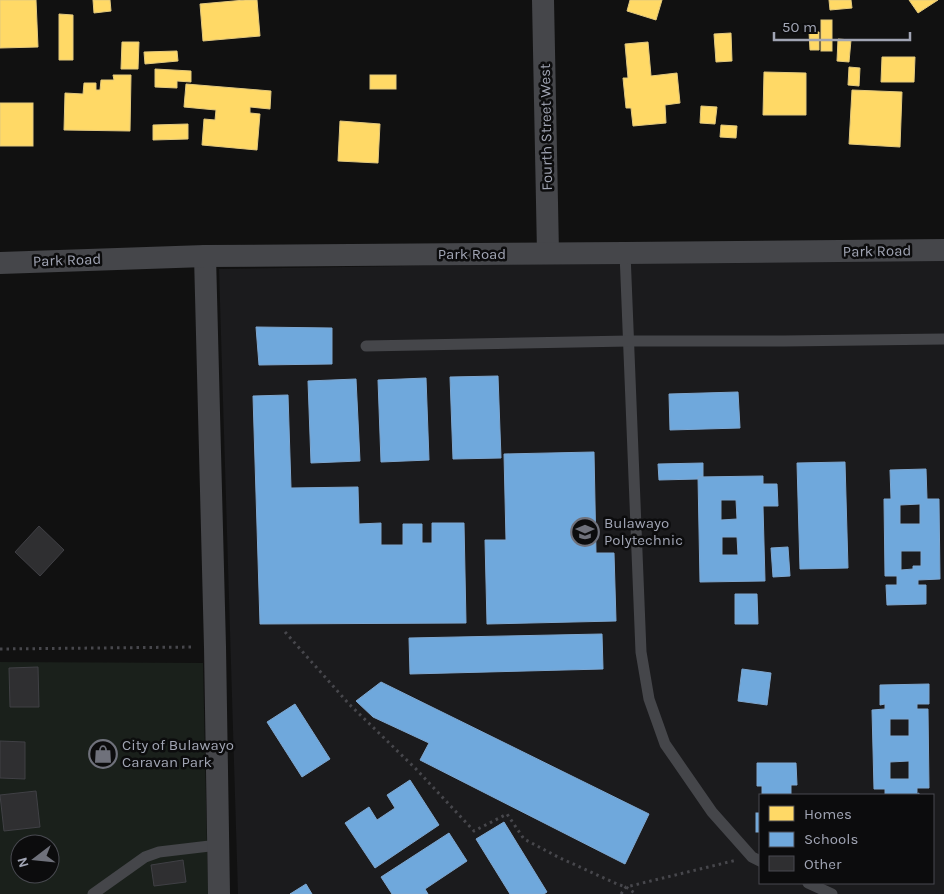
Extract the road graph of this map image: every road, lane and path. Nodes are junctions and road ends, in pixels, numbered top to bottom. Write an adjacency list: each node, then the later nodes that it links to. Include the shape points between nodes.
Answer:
1 (543, 0): 3 (street, Fourth Street West)
2 (944, 250): 4 (street, Park Road)
3 (548, 253): 4 (street, Park Road); 5 (street, Park Road)
4 (625, 253): 8 (lane)
5 (205, 256): 6 (street, Park Road); 11 (street)
6 (0, 262)
7 (944, 339): 8 (lane)
8 (629, 341): 9 (lane); 14 (lane, via 641,652 649,699 666,744 712,812)
9 (366, 346)
10 (285, 632): 16 (path, via 349,704 474,831 507,814 524,839)
11 (216, 647): 12 (path); 13 (street)
12 (0, 650)
13 (218, 845): 17 (lane, via 159,852 145,857); 18 (street)
14 (756, 859): 16 (path)
15 (810, 884): 21 (lane)
16 (626, 887): 19 (path); 20 (path)
17 (93, 894)
18 (219, 894)
19 (621, 894)
20 (636, 894)
21 (832, 894)

